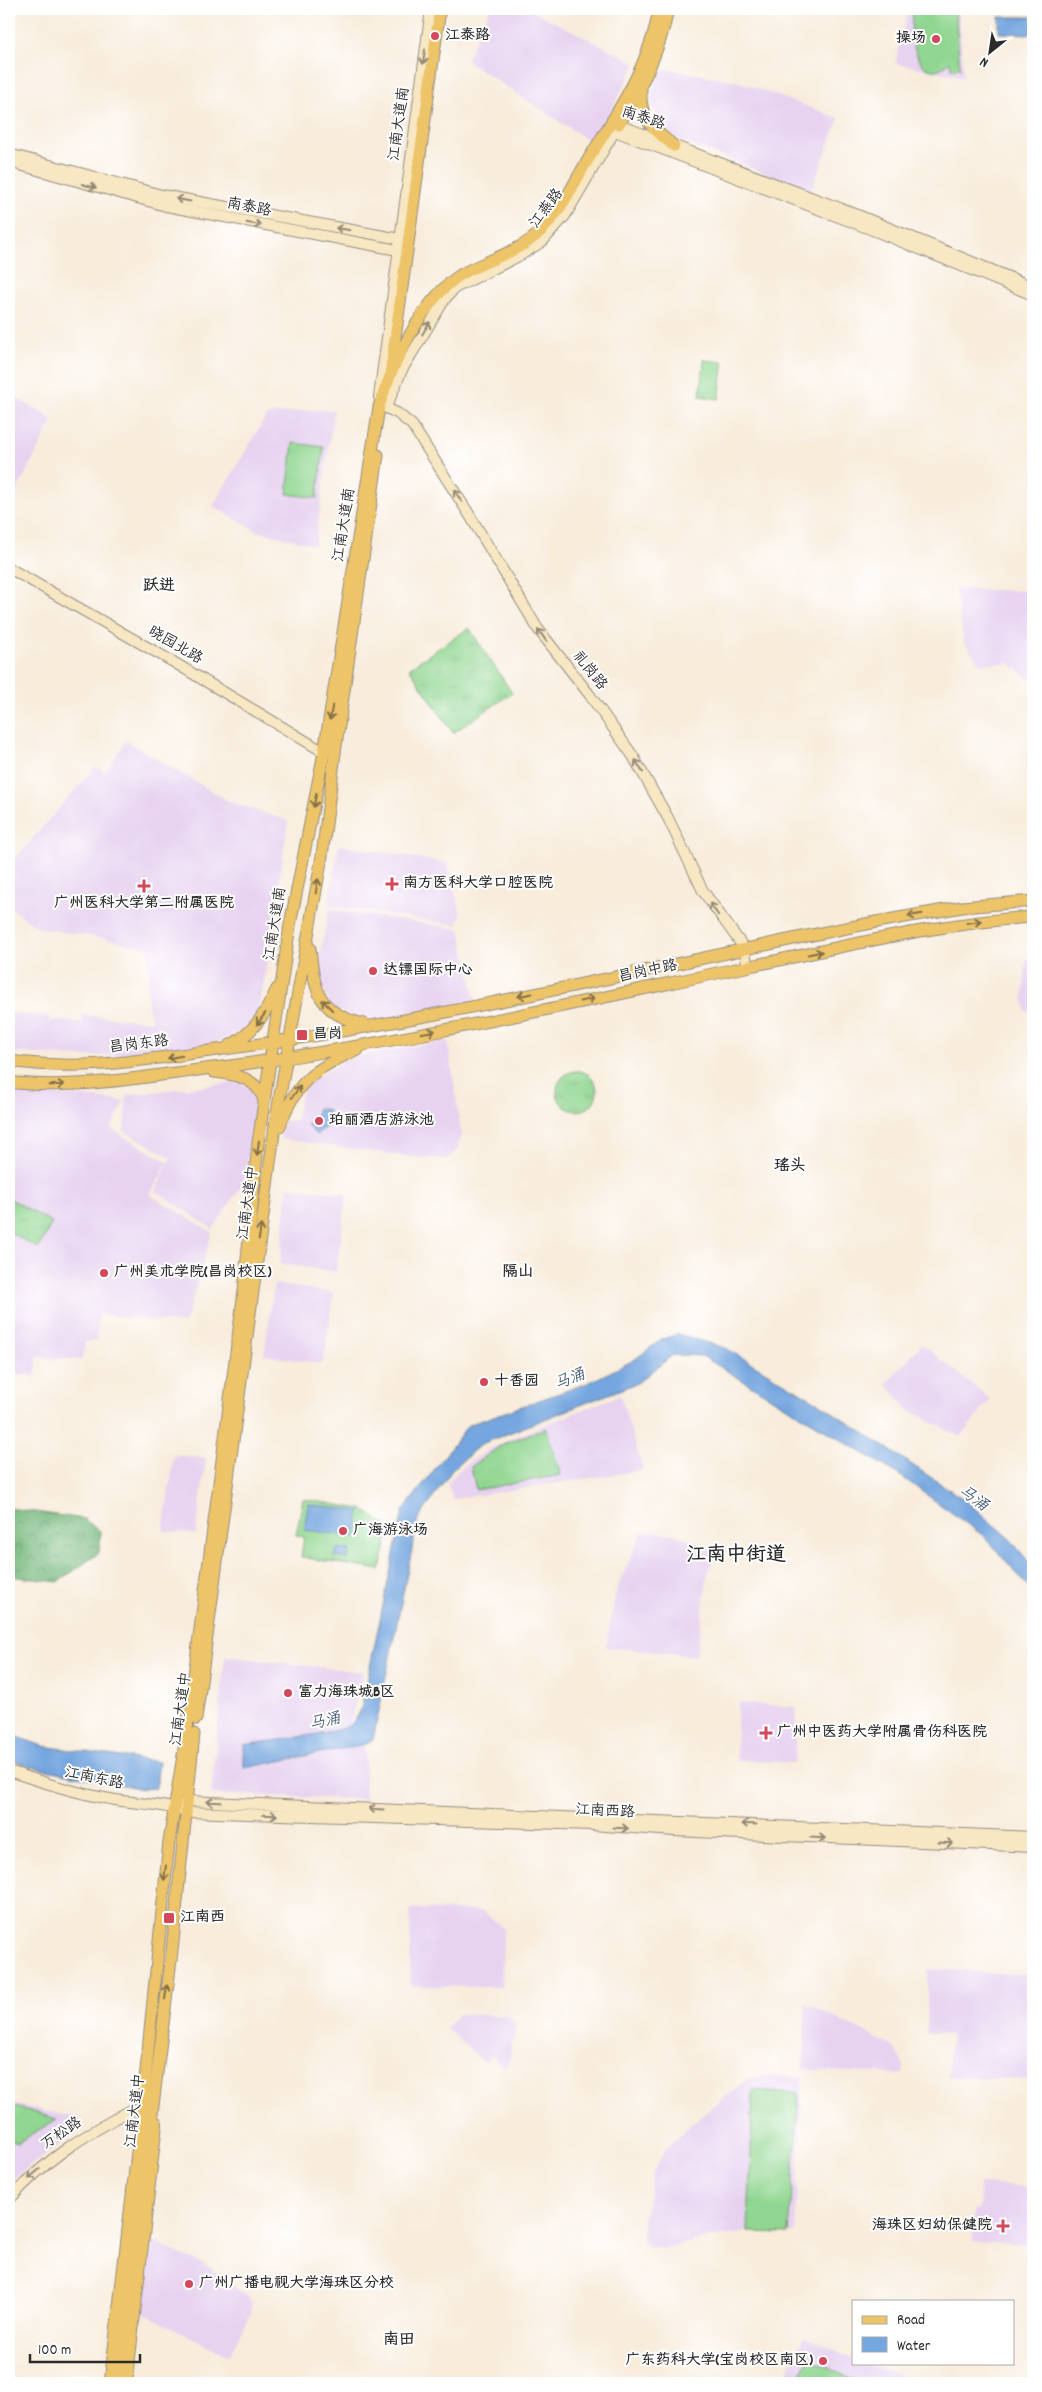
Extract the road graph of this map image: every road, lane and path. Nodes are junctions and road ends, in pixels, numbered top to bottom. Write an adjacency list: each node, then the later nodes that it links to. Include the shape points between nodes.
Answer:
1 (431, 9): 10 (main road, 江南大道南, one-way to 10)
2 (440, 9): 10 (main road, 江南大道南)
3 (659, 9): 6 (main road, 江燕路, via 650,48)
4 (668, 9): 5 (main road, 江燕路, via 659,48)
5 (642, 86): 6 (main road, 江燕路); 7 (main road, via 640,100 644,116)
6 (615, 126): 7 (main road, 南泰路); 12 (main road, 南泰路); 14 (main road, 江燕路, via 542,230 511,251 449,283); 16 (main road, 江燕路, one-way to 6, via 455,288 543,241 565,216)
7 (674, 146): 11 (main road, 南泰路, via 853,213)
8 (9, 154): 10 (main road, 南泰路, one-way to 8, via 162,195)
9 (9, 162): 10 (main road, 南泰路, one-way to 10, via 157,204)
10 (402, 244): 13 (main road, 江南大道南); 16 (main road, 江南大道南)
11 (1033, 287)
12 (1033, 295)
13 (398, 315): 14 (main road, via 407,323); 15 (main road, 江南大道南)
14 (418, 323): 15 (main road, 江燕路)
15 (390, 378): 16 (main road, 江燕路)
16 (378, 407): 18 (main road, 江南大道南); 23 (main road, 礼岗路, one-way to 16, via 707,897 633,756 534,623 418,434 404,418)
17 (9, 568): 18 (main road, 晓园北路)
18 (329, 752): 21 (main road, 江南大道南, one-way to 18, via 322,856); 26 (main road, 江南大道南, one-way to 26, via 295,899)
19 (1033, 901): 22 (main road, 昌岗中路, one-way to 22, via 962,906)
20 (1033, 917): 24 (main road, 昌岗中路, one-way to 20, via 929,929)
21 (308, 934): 27 (main road, one-way to 21, via 337,1015 319,997); 28 (main road, 江南大道南)
22 (783, 940): 23 (main road, 昌岗中路); 24 (main road, via 777,946 777,954)
23 (744, 948): 25 (main road, 礼岗路); 27 (main road, 昌岗中路, one-way to 27)
24 (786, 959): 25 (main road, 昌岗中路)
25 (748, 967): 29 (main road, 昌岗中路, one-way to 25)
26 (282, 976): 30 (main road, 江南大道南); 31 (main road, one-way to 31, via 259,1022 239,1041)
27 (370, 1025): 28 (main road, 昌岗中路)
28 (290, 1041): 30 (main road, 昌岗中路); 32 (main road, 江南大道中)
29 (380, 1041): 32 (main road, 昌岗中路); 38 (main road, one-way to 29, via 288,1104 297,1089 331,1061)
30 (273, 1043): 31 (main road, 昌岗东路); 34 (main road, 江南大道中)
31 (223, 1049): 33 (main road, 昌岗东路, one-way to 33, via 88,1066)
32 (286, 1058): 34 (main road, 昌岗中路); 38 (main road, 江南大道中)
33 (9, 1061)
34 (270, 1061): 35 (main road); 37 (main road, 江南大道中)
35 (187, 1071): 36 (main road, one-way to 35, via 83,1084); 37 (main road, via 241,1076 257,1086)
36 (9, 1082)
37 (264, 1100): 41 (main road, 江南大道中, one-way to 41, via 244,1291)
38 (271, 1154): 40 (main road, 江南大道中, one-way to 38, via 212,1591)
39 (9, 1771): 41 (main road, 江南东路, via 70,1791)
40 (187, 1807): 41 (main road, 江南西路); 42 (main road, one-way to 40); 44 (main road, 江南大道中); 45 (main road, 江南西路, one-way to 45)
41 (175, 1808): 43 (main road, 江南大道中)
42 (1033, 1837)
43 (169, 1842): 44 (main road); 46 (main road, 江南大道中, one-way to 46)
44 (183, 1844): 47 (main road, 江南大道中, one-way to 44)
45 (1033, 1847)
46 (138, 2109): 48 (main road, 万松路, one-way to 48, via 61,2150); 49 (main road, 江南大道中)
47 (153, 2122): 50 (main road, 江南大道中); 51 (highway)
48 (9, 2200)
49 (110, 2383)
50 (119, 2383)
51 (126, 2383)

